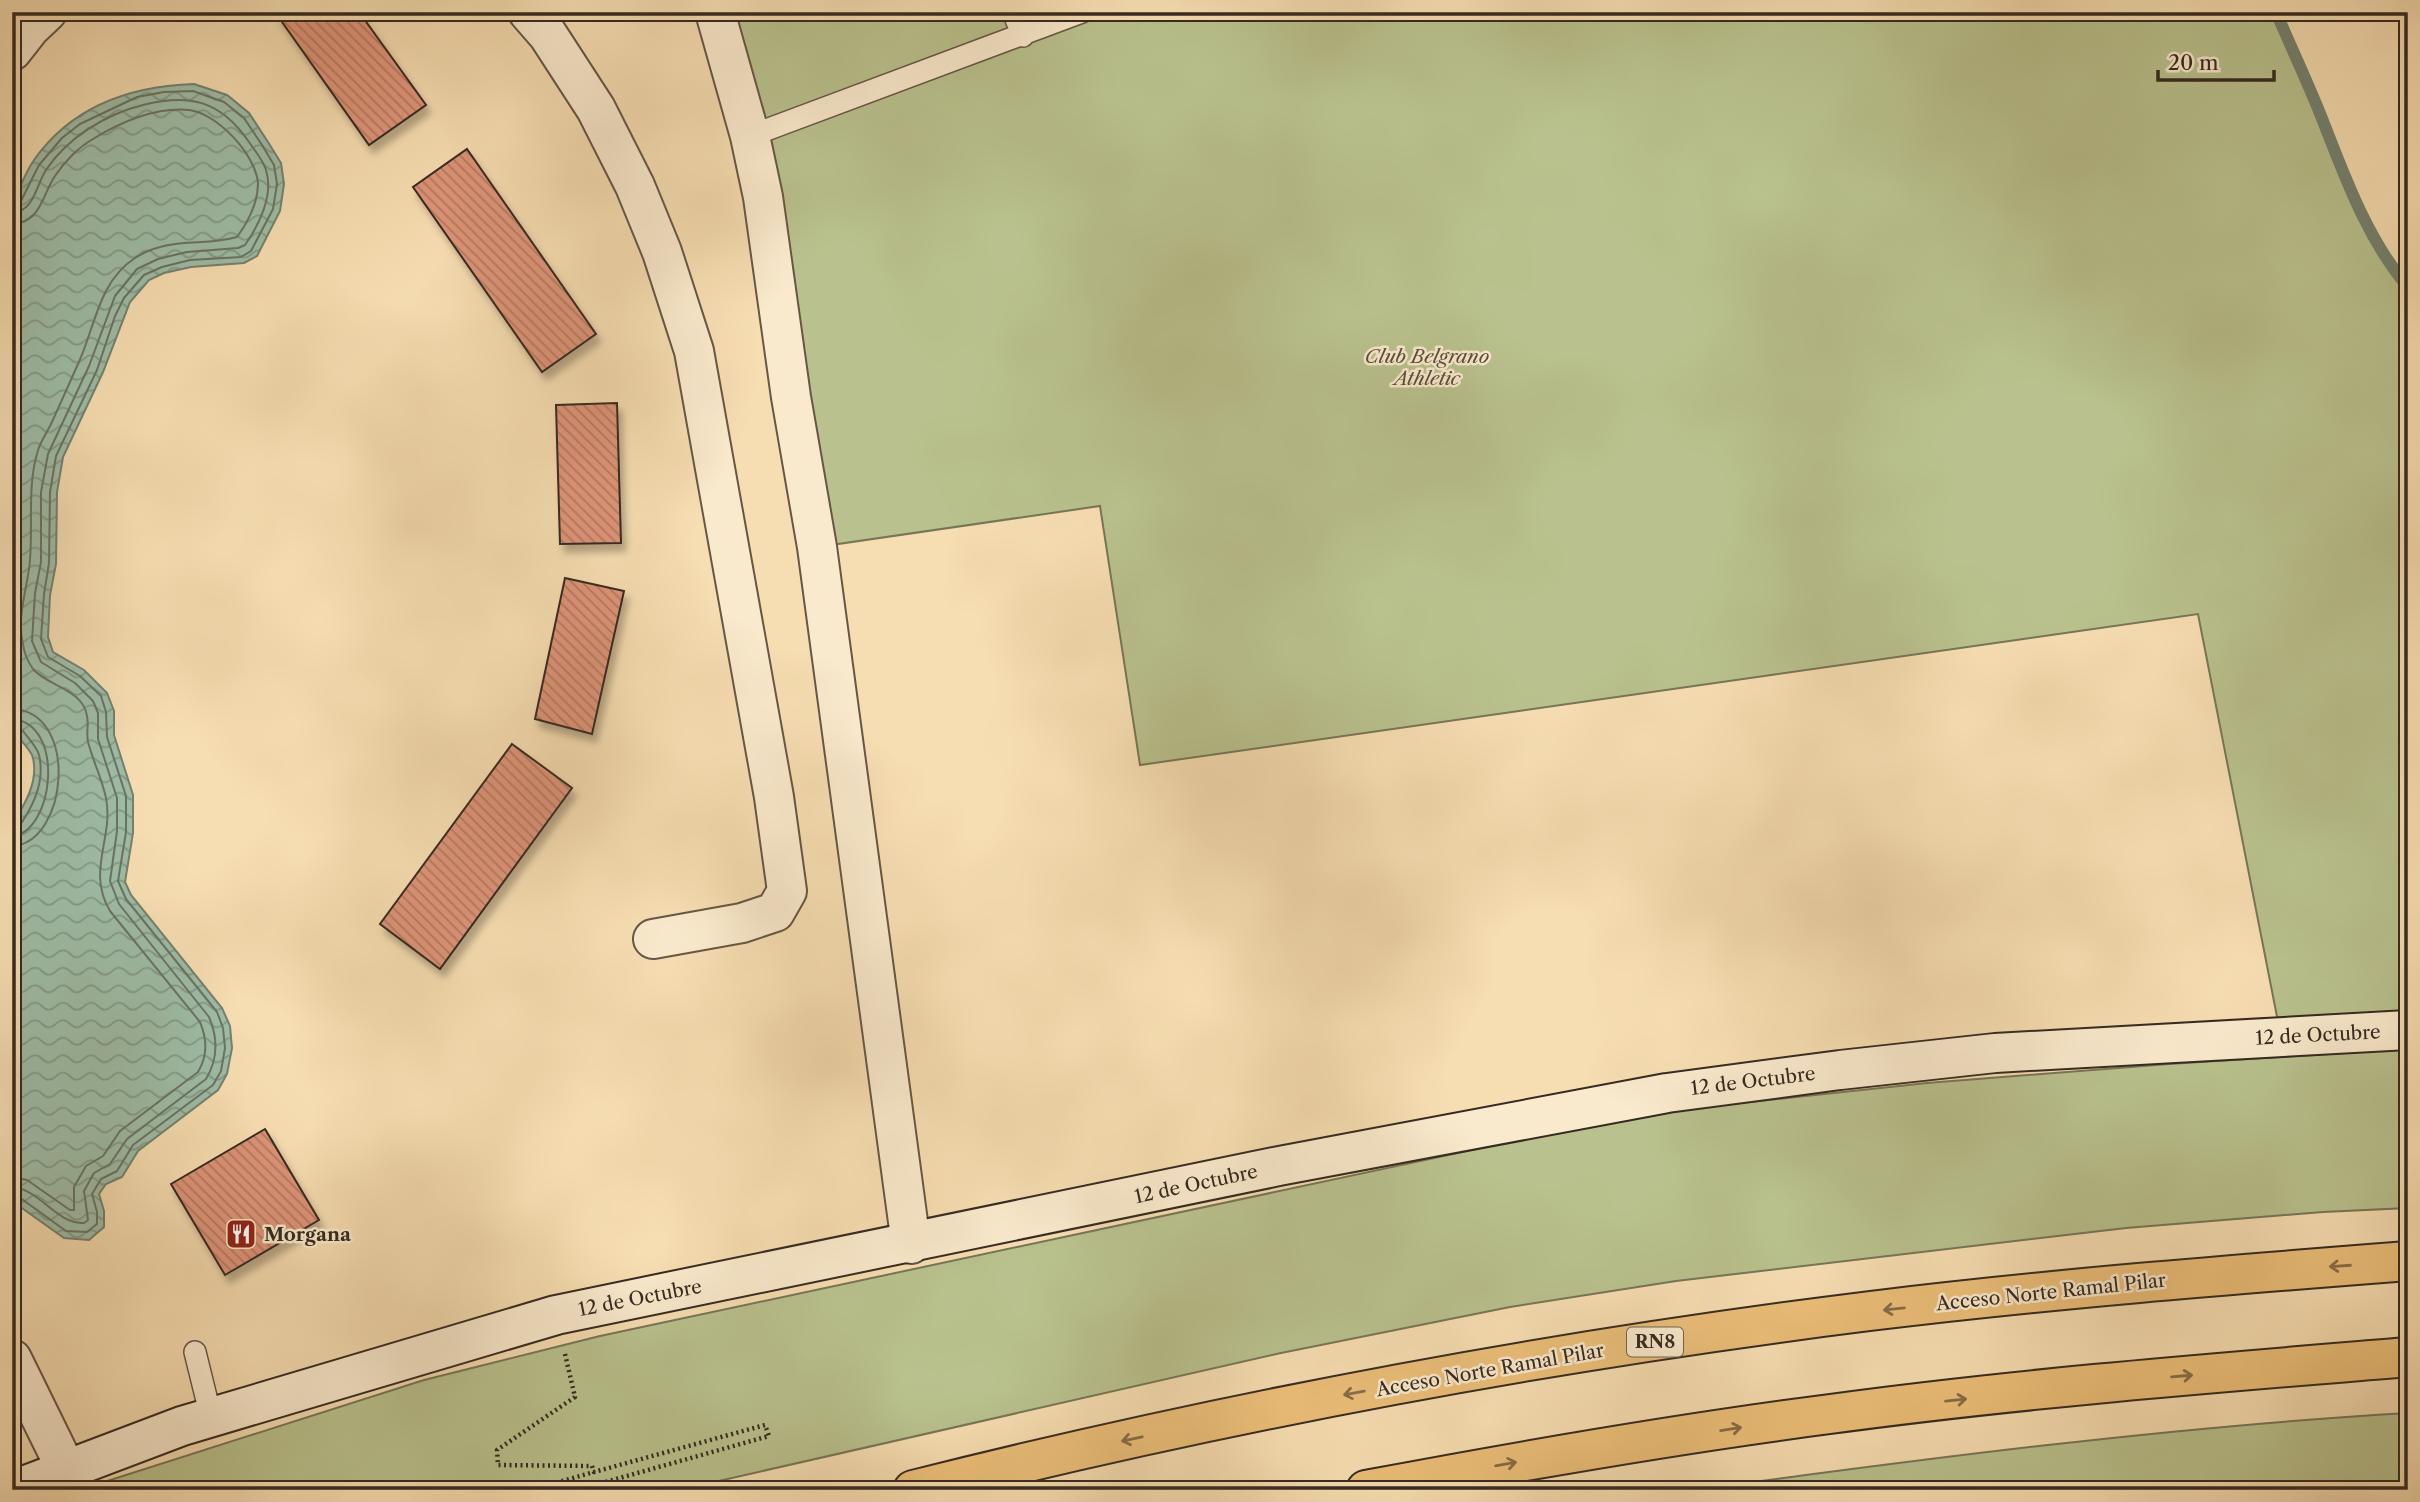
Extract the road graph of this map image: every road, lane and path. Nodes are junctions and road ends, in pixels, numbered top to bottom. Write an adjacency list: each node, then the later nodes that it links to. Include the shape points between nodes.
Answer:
1 (47, 12): 7 (street)
2 (528, 12): 9 (street, via 596,109 635,186 694,351 787,891 775,912 742,923)
3 (715, 12): 8 (street)
4 (1013, 12): 6 (lane)
5 (1083, 12): 6 (lane)
6 (1023, 36): 8 (lane)
7 (12, 51)
8 (750, 136): 11 (street, via 817,547)
9 (653, 939)
10 (2408, 1030): 11 (street, 12 de Octubre, via 1995,1053 1667,1093 1279,1166)
11 (911, 1244): 13 (street, 12 de Octubre)
12 (2408, 1261): 24 (highway, Acceso Norte Ramal Pilar / RN8, one-way to 24, via 2153,1280 1869,1311 1587,1352 1306,1402)
13 (556, 1315): 17 (street, 12 de Octubre); 19 (path, via 575,1397 497,1450 498,1465 592,1466)
14 (195, 1352): 17 (lane)
15 (2408, 1357): 25 (highway, one-way to 15, via 1830,1414 2121,1381)
16 (12, 1359): 18 (street)
17 (211, 1417): 18 (street, 12 de Octubre)
18 (66, 1469): 21 (street, 12 de Octubre)
19 (594, 1472): 20 (path, via 765,1425 768,1436); 22 (path, via 559,1482)
20 (598, 1487): 23 (path)
21 (13, 1490)
22 (561, 1490)
23 (577, 1490)
24 (913, 1490)
25 (1366, 1490)

